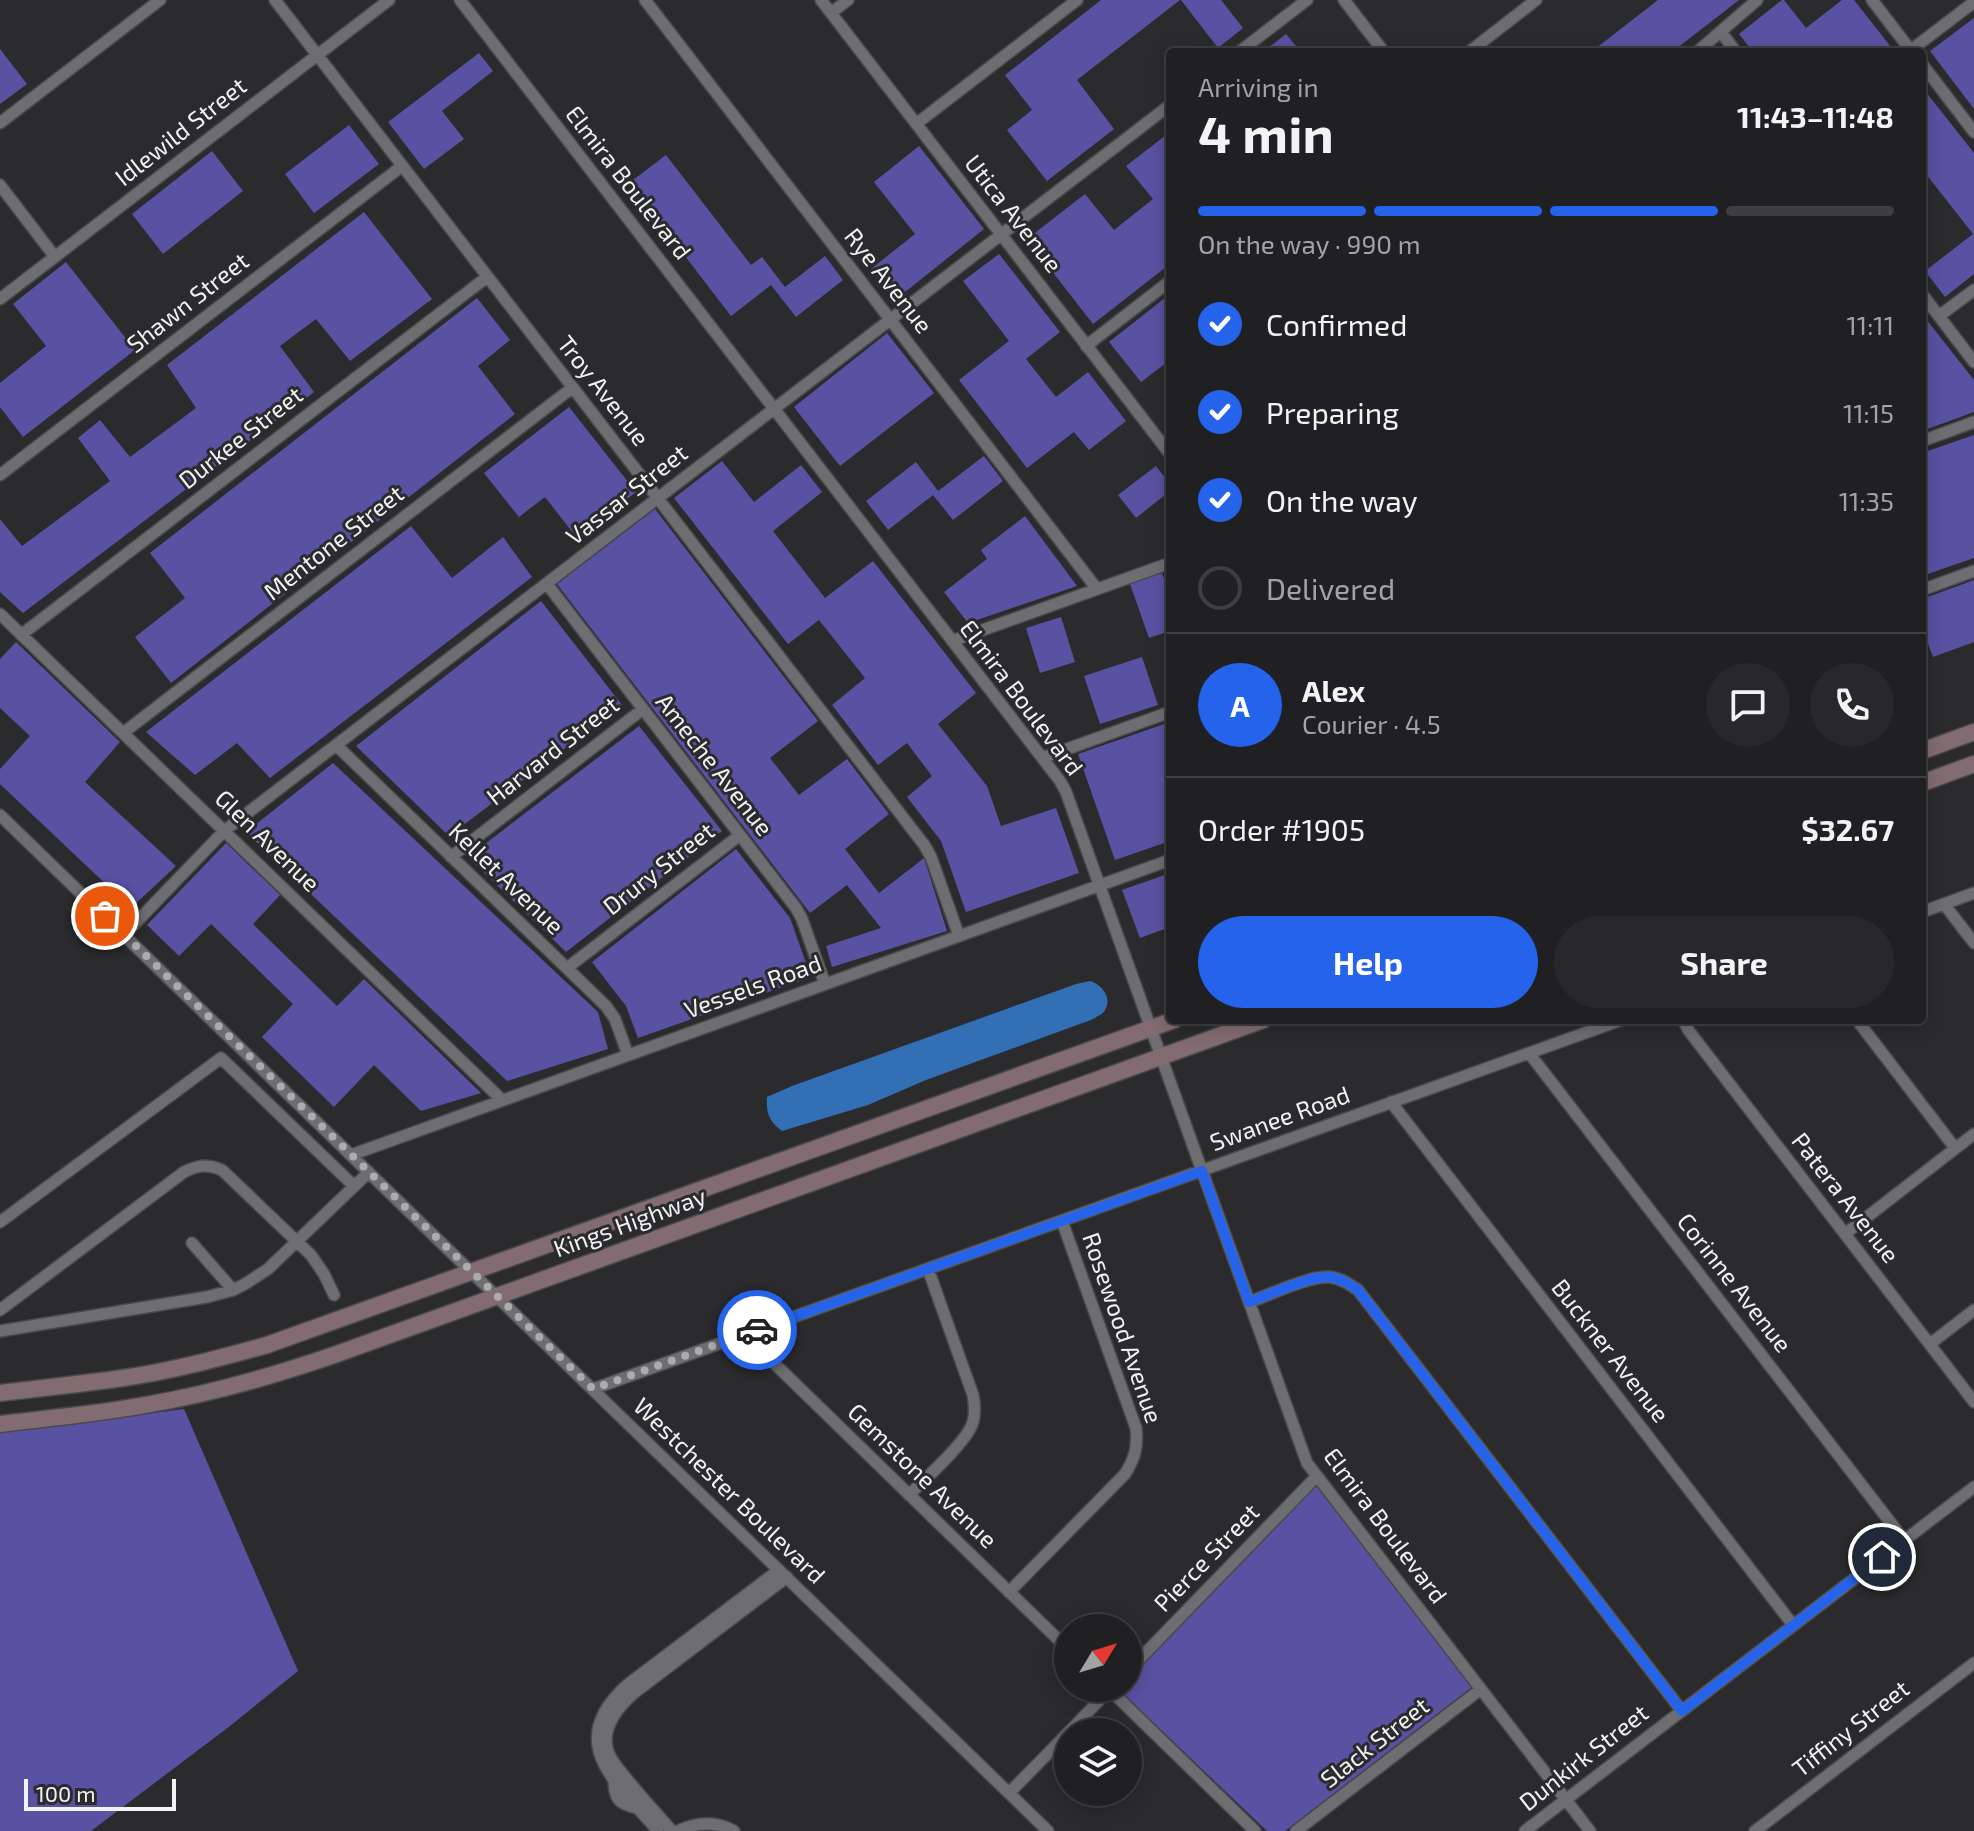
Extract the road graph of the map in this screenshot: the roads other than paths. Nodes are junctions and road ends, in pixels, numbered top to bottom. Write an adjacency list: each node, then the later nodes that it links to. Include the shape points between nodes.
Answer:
1 (160, 0): 28 (street)
2 (275, 0): 25 (street, Troy Avenue)
3 (389, 0): 25 (street, Idlewild Street)
4 (460, 0): 45 (street, Elmira Boulevard)
5 (645, 0): 41 (street, Rye Avenue)
6 (821, 0): 16 (street, Utica Avenue)
7 (848, 0): 16 (street)
8 (1077, 0): 29 (street)
9 (1307, 0): 18 (street)
10 (1344, 0): 19 (street)
11 (1536, 0): 15 (street)
12 (1757, 0): 17 (street)
13 (1872, 0): 23 (street)
14 (1974, 2): 24 (street)
15 (1523, 4): 20 (street)
16 (831, 13): 29 (street, Utica Avenue)
17 (1721, 32): 21 (street); 22 (street)
18 (1244, 48)
19 (1381, 48)
20 (1474, 48)
21 (1702, 48)
22 (1733, 48)
23 (1910, 48)
24 (1916, 48)
25 (317, 55): 31 (street, Troy Avenue); 34 (street, Idlewild Street)
26 (1926, 69): 30 (street)
27 (1166, 108): 33 (street, Vassar Street)
28 (0, 123)
29 (916, 124): 33 (street, Utica Avenue)
30 (1974, 132)
31 (402, 166): 35 (street, Troy Avenue); 49 (street, Shawn Street)
32 (0, 185): 34 (street)
33 (1001, 235): 41 (street, Vassar Street); 42 (street, Utica Avenue)
34 (55, 257): 38 (street, Idlewild Street)
35 (487, 277): 44 (street, Troy Avenue); 57 (street, Durkee Street)
36 (1166, 284): 42 (street)
37 (1974, 290): 40 (street)
38 (0, 299)
39 (1926, 299): 40 (street)
40 (1939, 316): 43 (street)
41 (890, 320): 45 (street, Vassar Street); 54 (street, Rye Avenue)
42 (1086, 346): 48 (street, Utica Avenue)
43 (1974, 362)
44 (572, 388): 50 (street, Troy Avenue); 62 (street, Mentone Street)
45 (774, 409): 50 (street, Vassar Street); 58 (street, Elmira Boulevard)
46 (1974, 422): 47 (street)
47 (1926, 440)
48 (1166, 449)
49 (0, 475)
50 (658, 499): 53 (street, Vassar Street); 78 (street, Troy Avenue, via 925,846)
51 (1166, 564): 54 (street)
52 (1974, 571): 55 (street)
53 (547, 584): 59 (street, Ameche Avenue); 63 (street, Vassar Street)
54 (1097, 589): 58 (street)
55 (1926, 589)
56 (0, 614): 57 (street, Glen Avenue)
57 (21, 635): 62 (street, Glen Avenue)
58 (952, 641): 65 (street, Elmira Boulevard)
59 (643, 709): 70 (street, Ameche Avenue); 71 (street, Harvard Street)
60 (1166, 713): 65 (street)
61 (1974, 732): 64 (main road)
62 (123, 733): 69 (street, Glen Avenue)
63 (336, 745): 69 (street, Vassar Street); 71 (street, Kellet Avenue)
64 (1926, 750)
65 (1042, 758): 73 (street, Elmira Boulevard, via 1066,792)
66 (1974, 764): 67 (main road)
67 (1926, 782)
68 (0, 815): 77 (street, Westchester Boulevard)
69 (224, 831): 77 (street, Vassar Street); 91 (street, Glen Avenue)
70 (740, 835): 80 (street, Drury Street); 81 (street, Ameche Avenue, via 796,908)
71 (451, 857): 80 (street, Kellet Avenue)
72 (1166, 861): 73 (street, Vessels Road)
73 (1100, 886): 78 (street, Vessels Road); 87 (street, Elmira Boulevard)
74 (1974, 893): 75 (street)
75 (1944, 904): 76 (street); 79 (street)
76 (1926, 911)
77 (124, 935): 95 (street, Westchester Boulevard)
78 (959, 936): 81 (street, Vessels Road)
79 (1974, 943)
80 (567, 968): 89 (street, Kellet Avenue, via 606,1006)
81 (825, 984): 89 (street, Vessels Road)
82 (1166, 1023): 87 (main road, Kings Highway)
83 (1252, 1024): 90 (main road, Kings Highway)
84 (1610, 1024): 88 (street, Swanee Road)
85 (1685, 1024): 101 (street, Patera Avenue)
86 (1860, 1024): 94 (street)
87 (1151, 1028): 90 (street, Elmira Boulevard); 105 (main road, Kings Highway)
88 (1529, 1053): 92 (street, Swanee Road); 122 (street, Corinne Avenue)
89 (628, 1055): 91 (street, Vessels Road)
90 (1161, 1057): 96 (street, Elmira Boulevard); 108 (main road, Kings Highway)
91 (502, 1100): 95 (street, Vessels Road)
92 (1391, 1102): 96 (street, Swanee Road); 125 (street, Buckner Avenue)
93 (1974, 1134): 94 (street)
94 (1955, 1148): 101 (street)
95 (351, 1155): 97 (street, Westchester Boulevard)
96 (1202, 1171): 99 (street, Swanee Road); 109 (street, Elmira Boulevard)
97 (369, 1172): 98 (street); 105 (street, Westchester Boulevard)
98 (354, 1186): 100 (street, via 221,1058); 102 (street)
99 (1062, 1221): 104 (street, Swanee Road); 124 (street, Rosewood Avenue, via 1138,1445 1125,1474)
100 (0, 1222)
101 (1845, 1234): 114 (street, Patera Avenue)
102 (296, 1241): 106 (street, via 268,1269); 107 (street, via 311,1255); 110 (street, via 222,1170 196,1166)
103 (192, 1243): 106 (street)
104 (928, 1269): 113 (street, Swanee Road); 121 (street, via 975,1412 962,1441)
105 (473, 1273): 108 (street, Westchester Boulevard); 116 (main road, Kings Highway, via 213,1360)
106 (233, 1290): 112 (street)
107 (334, 1295)
108 (497, 1296): 115 (street, Westchester Boulevard); 118 (main road, Kings Highway, via 329,1357 221,1389 146,1405)
109 (1249, 1302): 119 (street, Elmira Boulevard, via 1307,1463); 132 (street, via 1329,1277 1358,1290)
110 (0, 1310)
111 (1974, 1310): 114 (street)
112 (0, 1331)
113 (745, 1335): 115 (street, Swanee Road); 121 (street, Gemstone Avenue)
114 (1930, 1344): 117 (street, Patera Avenue)
115 (593, 1389): 123 (street, Westchester Boulevard)
116 (0, 1393)
117 (1974, 1402)
118 (0, 1424)
119 (1317, 1476): 127 (street, Pierce Street); 129 (street, Elmira Boulevard)
120 (1974, 1487): 122 (street, Dunkirk Street)
121 (909, 1495): 124 (street, Gemstone Avenue)
122 (1904, 1540): 125 (street, Dunkirk Street)
123 (783, 1574): 134 (street, via 628,1691); 136 (street, Westchester Boulevard)
124 (1009, 1592): 126 (street, Gemstone Avenue)
125 (1793, 1625): 132 (street, Dunkirk Street)
126 (1054, 1635)
127 (1142, 1657)
128 (1974, 1663): 147 (street, Tiffiny Street)
129 (1481, 1689): 137 (street, Elmira Boulevard); 144 (street, Slack Street)
130 (1097, 1702): 133 (street)
131 (1123, 1702): 143 (street)
132 (1682, 1711): 137 (street, Dunkirk Street)
133 (1082, 1718)
134 (602, 1732): 138 (street, via 611,1758); 138 (street, via 597,1742 617,1798)
135 (1054, 1746): 136 (street)
136 (1009, 1793): 142 (street, Westchester Boulevard)
137 (1566, 1800): 145 (street, Dunkirk Street); 146 (street, Elmira Boulevard)
138 (645, 1811): 139 (street); 140 (street)
139 (658, 1831)
140 (675, 1831): 141 (street, via 696,1824)
141 (734, 1831)
142 (1048, 1831)
143 (1255, 1831)
144 (1296, 1831)
145 (1525, 1831)
146 (1590, 1831)
147 (1755, 1831)

